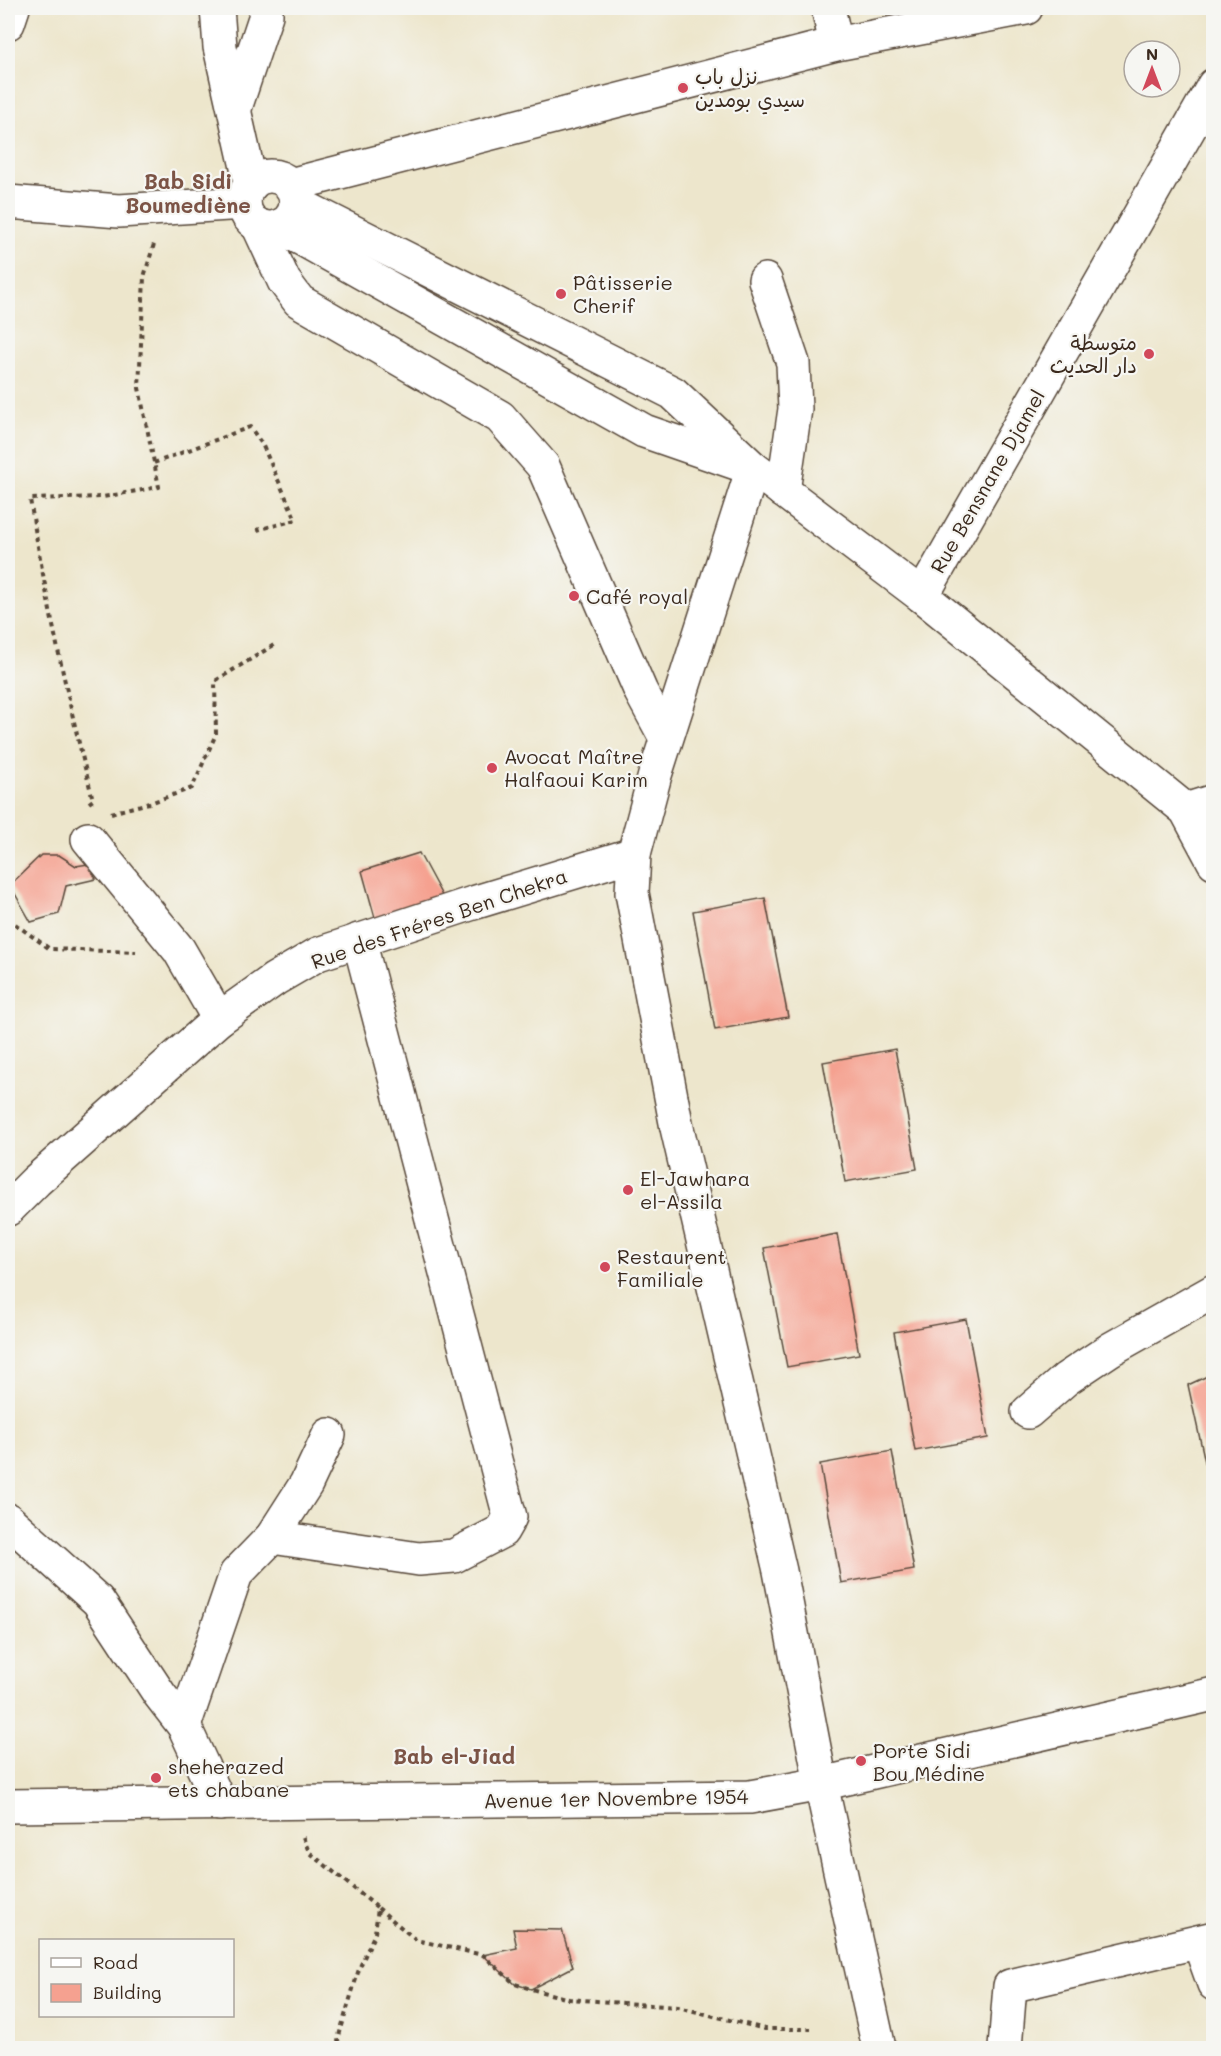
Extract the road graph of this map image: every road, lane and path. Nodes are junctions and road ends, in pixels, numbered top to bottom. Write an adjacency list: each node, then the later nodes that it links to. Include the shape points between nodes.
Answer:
1 (13, 8): 6 (street)
2 (217, 8): 9 (street, via 220,47)
3 (266, 8): 9 (street)
4 (828, 8): 7 (street)
5 (1026, 8): 7 (street)
6 (8, 23)
7 (836, 44): 11 (street)
8 (1214, 85): 18 (street, Rue Bensnane Djamel)
9 (234, 108): 11 (street)
10 (8, 202): 11 (street, via 119,211)
11 (270, 204): 15 (street, via 644,432); 15 (street, via 673,393); 20 (street, via 284,281 299,301 500,417 543,466 641,692)
12 (157, 236): 14 (path, via 144,277 139,388)
13 (765, 280): 16 (street, via 793,363 795,409)
14 (154, 463): 17 (path, via 250,427 262,444 296,520); 23 (path, via 159,487 103,497 30,499 58,652 93,800 75,816)
15 (753, 468): 16 (street); 20 (street)
16 (783, 491): 18 (street)
17 (257, 530)
18 (922, 596): 21 (street)
19 (274, 645): 22 (path, via 215,681 216,734 192,788)
20 (666, 738): 24 (street)
21 (1200, 806): 25 (street)
22 (111, 813)
23 (88, 839): 28 (street)
24 (634, 854): 27 (street, Rue des Fréres Ben Chekra); 38 (street, via 632,893 677,1128 780,1571)
25 (1214, 862)
26 (8, 919): 28 (path, via 50,949)
27 (359, 940): 29 (street, Rue des Fréres Ben Chekra, via 318,954); 35 (street, via 510,1517 502,1531 454,1556 419,1559)
28 (179, 950): 29 (street)
29 (219, 1019): 30 (street, Rue des Fréres Ben Chekra)
30 (8, 1209)
31 (1214, 1291): 32 (street, via 1112,1349 1066,1379)
32 (1028, 1412)
33 (329, 1435): 35 (street, via 306,1484)
34 (8, 1520): 37 (street, via 98,1601)
35 (272, 1537): 37 (street, via 237,1574)
36 (1214, 1694): 38 (street, Avenue 1er Novembre 1954)
37 (184, 1726): 40 (street)
38 (821, 1784): 39 (street, Avenue 1er Novembre 1954, via 750,1797); 47 (street)
39 (289, 1803): 40 (street, Avenue 1er Novembre 1954); 42 (path, via 309,1852)
40 (220, 1804): 41 (street, Avenue 1er Novembre 1954)
41 (8, 1806)
42 (378, 1908): 45 (path, via 416,1940 483,1955 515,1984 531,1989 569,1999 678,2007 765,2029); 46 (path, via 375,1933 359,1969 338,2039)
43 (1206, 1940): 44 (street); 48 (street, via 1010,1986)
44 (1214, 1984)
45 (811, 2029)
46 (339, 2049)
47 (879, 2049)
48 (1005, 2049)

